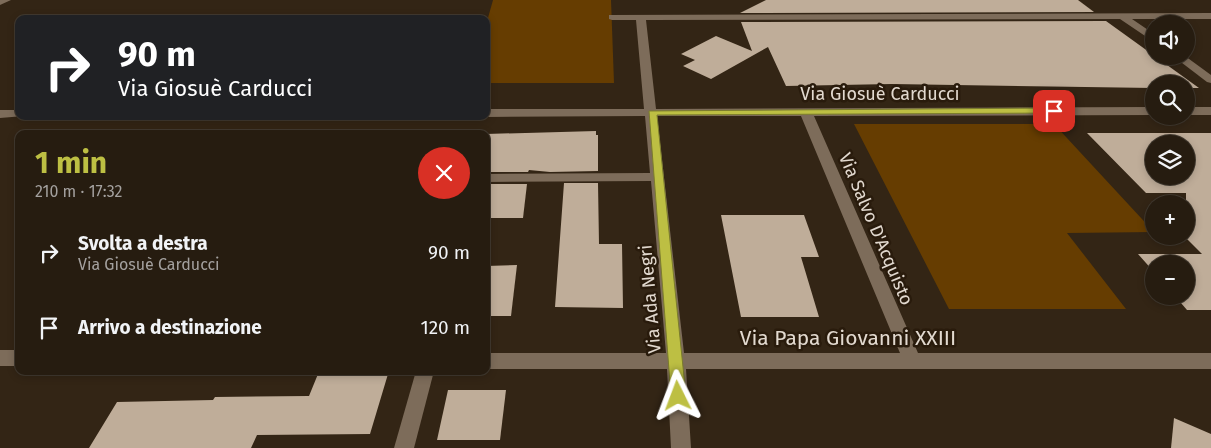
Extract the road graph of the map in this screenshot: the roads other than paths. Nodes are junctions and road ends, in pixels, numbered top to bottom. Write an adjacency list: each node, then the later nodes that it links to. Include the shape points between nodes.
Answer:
1 (6, 0): 2 (street)
2 (0, 2)
3 (1211, 16): 6 (street)
4 (612, 17): 5 (street)
5 (641, 17): 6 (street); 15 (street, Via Ada Negri)
6 (1123, 17): 7 (street)
7 (1145, 33)
8 (1190, 65): 9 (street)
9 (1211, 80)
10 (1145, 111): 13 (street, Via Giosuè Carducci)
11 (1195, 111): 12 (street)
12 (1211, 111)
13 (806, 112): 15 (street, Via Giosuè Carducci); 22 (street, Via Salvo D'Acquisto)
14 (490, 113): 15 (street, Via Giosuè Carducci)
15 (652, 113): 18 (street, Via Ada Negri)
16 (0, 114): 17 (street)
17 (15, 114)
18 (658, 177): 19 (street); 25 (street, Via Ada Negri)
19 (490, 178)
20 (0, 358): 21 (street)
21 (15, 358)
22 (912, 360): 24 (street, Via Papa Giovanni XXIII); 25 (street, Via Papa Giovanni XXIII)
23 (490, 361): 25 (street, Via Papa Giovanni XXIII)
24 (1211, 361)
25 (676, 362): 28 (street, Via Ada Negri)
26 (424, 375): 27 (street)
27 (404, 448)
28 (681, 448)

